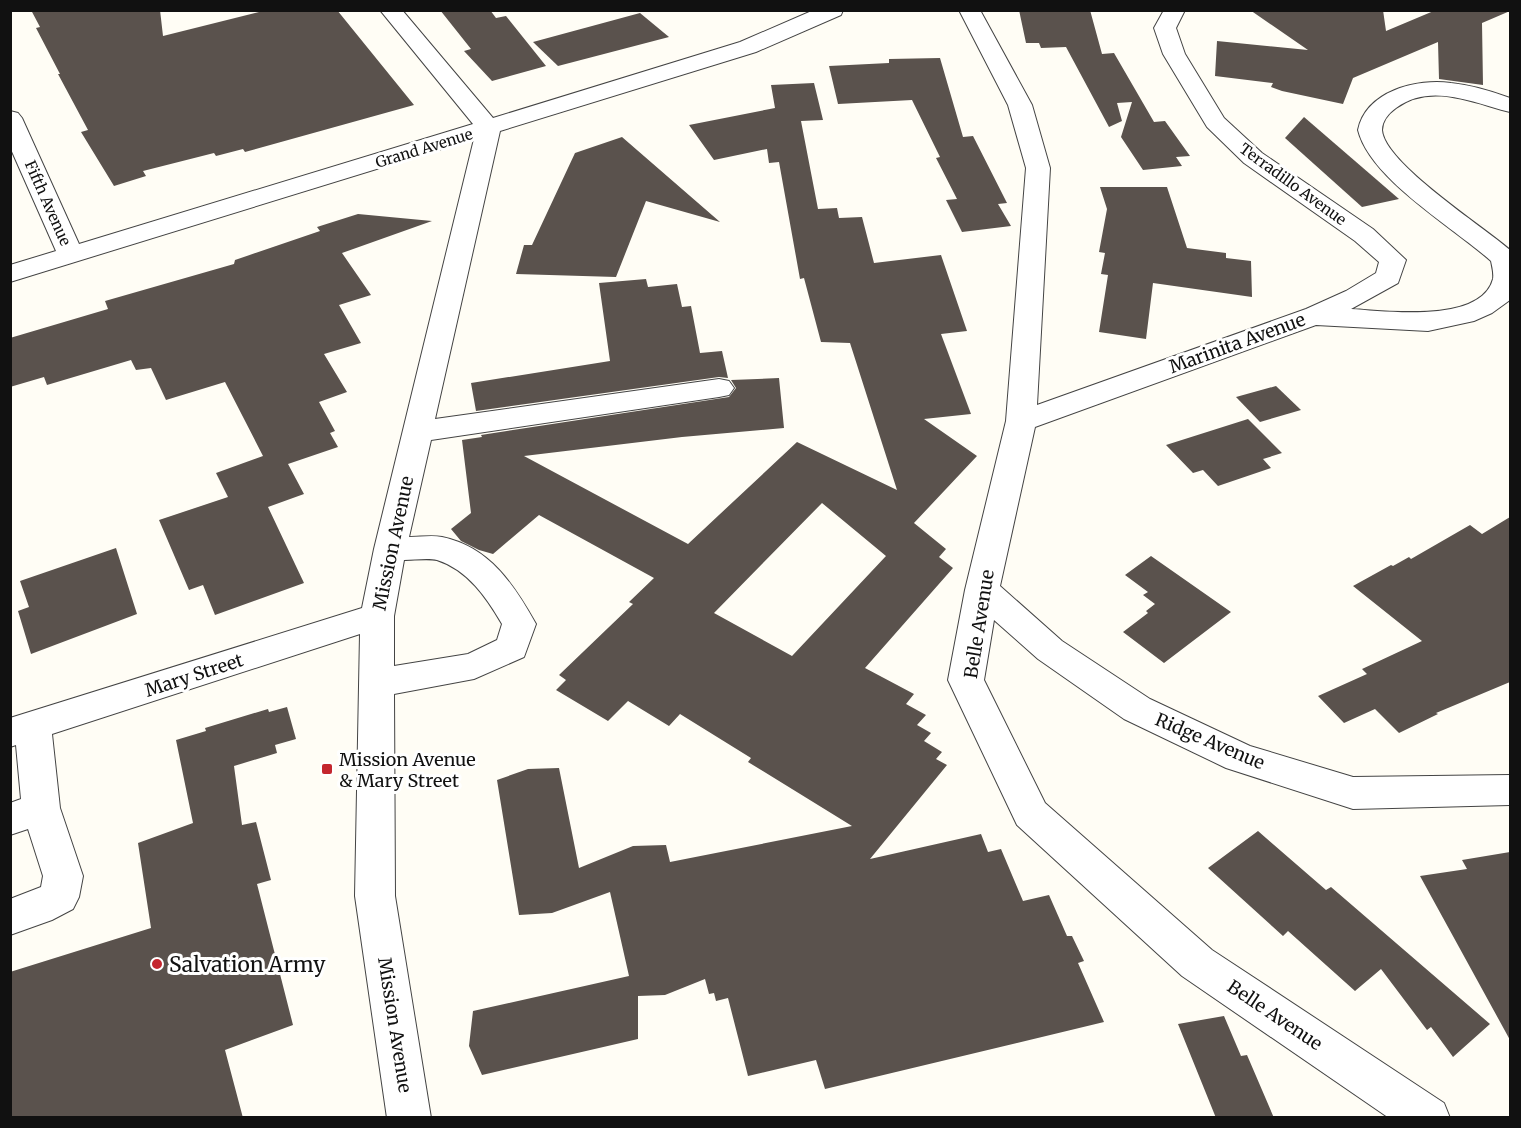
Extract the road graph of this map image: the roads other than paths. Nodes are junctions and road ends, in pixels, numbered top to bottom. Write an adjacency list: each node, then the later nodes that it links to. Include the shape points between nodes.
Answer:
1 (390, 10): 7 (street)
2 (833, 10): 7 (street, Grand Avenue, via 748,47)
3 (969, 10): 12 (street, Belle Avenue, via 1020,105 1038,168)
4 (1175, 10): 10 (street, Terradillo Avenue, via 1165,28 1174,54 1215,123 1253,158 1364,235 1393,260 1388,276 1356,297)
5 (1510, 105): 10 (street, Marinita Avenue, via 1459,90 1423,89 1399,96 1379,110 1370,129 1372,140 1393,169 1504,258 1507,278 1500,294 1464,315 1428,322)
6 (10, 118): 8 (street, Fifth Avenue)
7 (489, 128): 8 (street, Grand Avenue); 13 (street, Mission Avenue)
8 (71, 256): 9 (street, Grand Avenue)
9 (10, 274)
10 (1313, 316): 12 (street, Marinita Avenue)
11 (719, 388): 13 (street)
12 (1021, 421): 15 (street, Belle Avenue)
13 (417, 432): 14 (street, Mission Avenue)
14 (390, 549): 16 (street, Mission Avenue); 17 (street, via 440,548 473,564 500,591 519,624 512,648 474,666)
15 (982, 590): 19 (street, Ridge Avenue, via 1050,650 1137,709 1239,757 1353,793); 23 (street, Belle Avenue, via 966,680 1031,814 1197,963)
16 (377, 616): 17 (street, Mission Avenue); 18 (street, Mary Street)
17 (377, 683): 22 (street, Mission Avenue, via 375,896)
18 (22, 730): 20 (street)
19 (1510, 790)
20 (26, 813): 21 (street, via 63,876 59,897)
21 (10, 917)
22 (409, 1118)
23 (1428, 1118)

